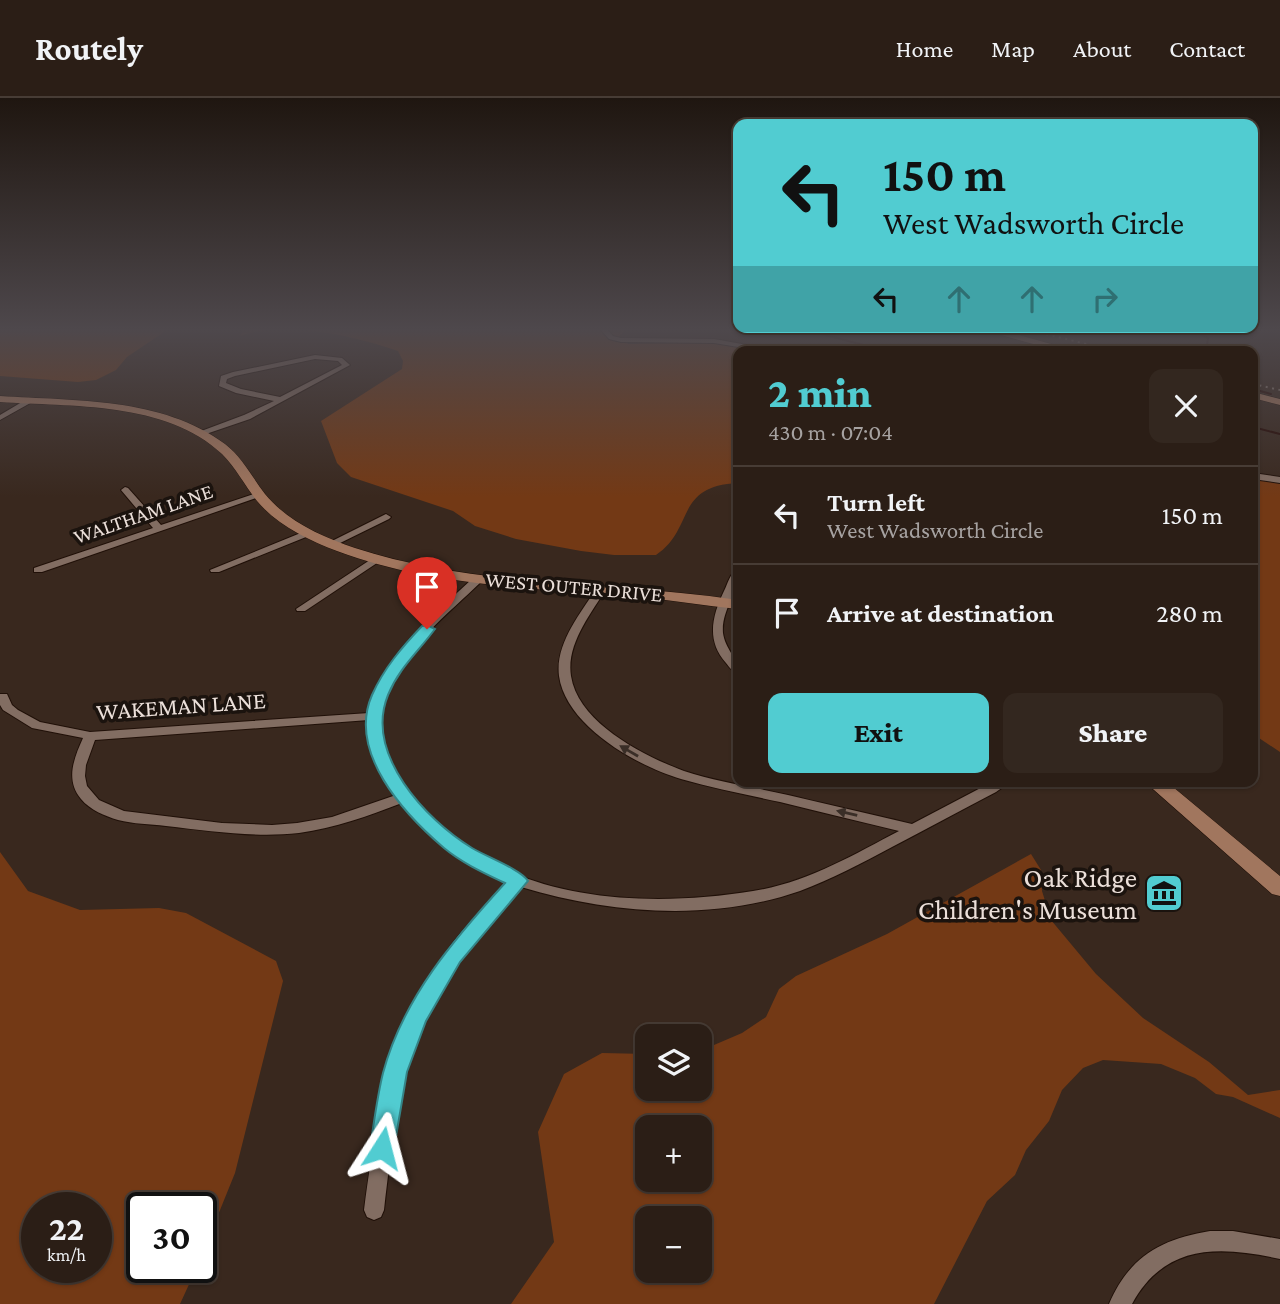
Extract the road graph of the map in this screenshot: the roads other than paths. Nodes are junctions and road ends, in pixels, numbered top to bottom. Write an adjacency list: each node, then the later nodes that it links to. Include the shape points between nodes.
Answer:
1 (223, 384): 5 (street)
2 (312, 384): 5 (street)
3 (1258, 396): 7 (street)
4 (0, 399): 6 (street, WEST OUTER DRIVE)
5 (281, 400): 9 (street)
6 (30, 401): 8 (street); 9 (street, WEST OUTER DRIVE, via 137,412)
7 (1280, 402)
8 (0, 418)
9 (200, 433): 13 (street, WEST OUTER DRIVE, via 231,456)
10 (1258, 477): 11 (street)
11 (1280, 480)
12 (125, 490): 15 (street)
13 (260, 495): 15 (street, WALTHAM LANE); 16 (street, WEST OUTER DRIVE)
14 (386, 517): 17 (street)
15 (158, 528): 19 (street, WALTHAM LANE)
16 (308, 533): 17 (street, WEST OUTER DRIVE); 20 (street)
17 (331, 544): 18 (street, WEST OUTER DRIVE)
18 (376, 559): 21 (street, WEST OUTER DRIVE); 24 (street)
19 (38, 570)
20 (215, 570)
21 (478, 579): 22 (street, WEST OUTER DRIVE); 27 (street, via 400,658 379,696)
22 (600, 589): 23 (street, WEST OUTER DRIVE); 29 (street, one-way to 22, via 651,764 600,732 575,703 565,666 574,634)
23 (732, 603): 25 (street, via 716,635)
24 (302, 608)
25 (733, 664)
26 (4, 697): 28 (street, WAKEMAN LANE, via 14,713 36,725)
27 (375, 716): 28 (street, WAKEMAN LANE); 33 (street, via 379,758)
28 (90, 736): 33 (street, via 76,774 79,790 105,811 122,816 245,830 278,829 320,825)
29 (733, 787)
30 (734, 787): 34 (street, one-way to 30)
31 (993, 787): 34 (street)
32 (1160, 787): 36 (street)
33 (404, 797): 35 (street, via 452,845)
34 (913, 829): 35 (street, via 794,887 714,903 633,904)
35 (518, 881): 37 (street, via 452,956 415,1018 395,1072)
36 (1280, 888)
37 (374, 1210)
38 (1280, 1249): 39 (street, via 1219,1239 1184,1244 1143,1270)
39 (1122, 1299)

